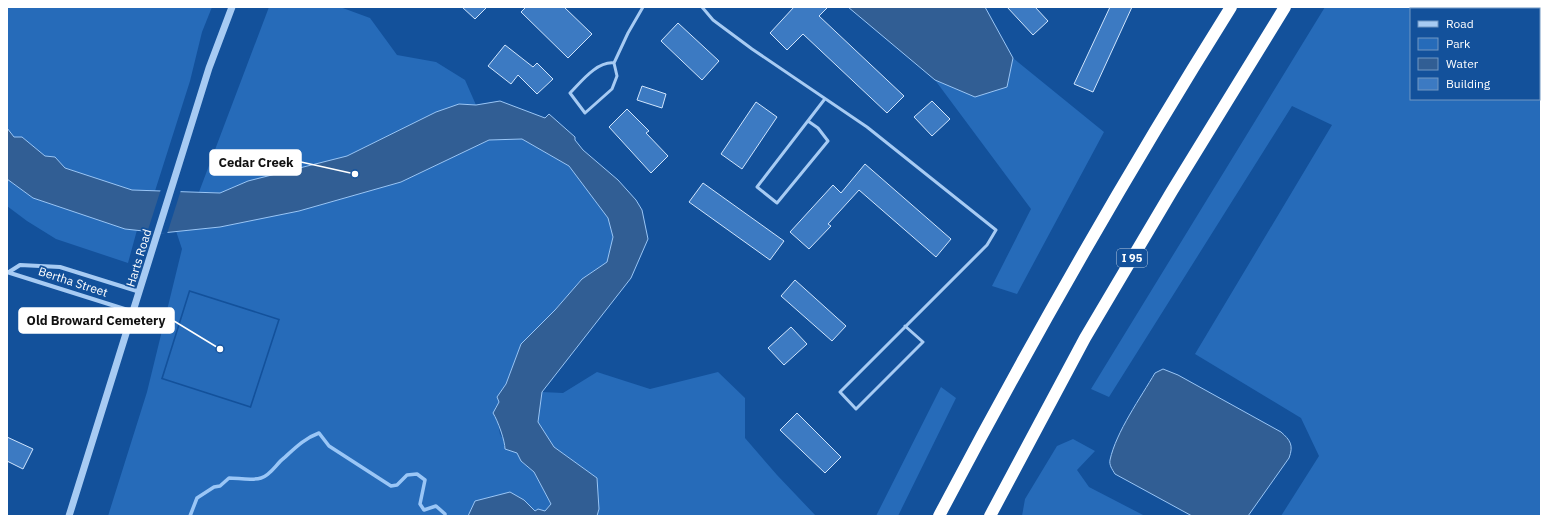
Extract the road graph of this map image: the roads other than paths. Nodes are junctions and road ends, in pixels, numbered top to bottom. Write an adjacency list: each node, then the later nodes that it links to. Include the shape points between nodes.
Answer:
1 (232, 7): 10 (street, Harts Road, via 209,68)
2 (643, 7): 6 (lane)
3 (702, 7): 7 (lane, via 713,20)
4 (1231, 7): 14 (highway, via 1128,176)
5 (1285, 7): 15 (highway, I 95, via 1085,338)
6 (614, 63): 6 (lane, via 600,65 570,93 585,113 612,89 617,76)
7 (824, 100): 8 (lane); 12 (lane, via 867,127 996,230 987,245)
8 (808, 121): 8 (lane, via 757,186 777,203 828,141 818,128)
9 (8, 272): 10 (street, via 20,265 60,267); 11 (street, Bertha Street)
10 (140, 292): 11 (street, Harts Road)
11 (134, 312): 13 (street, Harts Road)
12 (905, 326): 12 (lane, via 922,342 856,409 840,392)
13 (69, 516)
14 (939, 516)
15 (990, 516)

